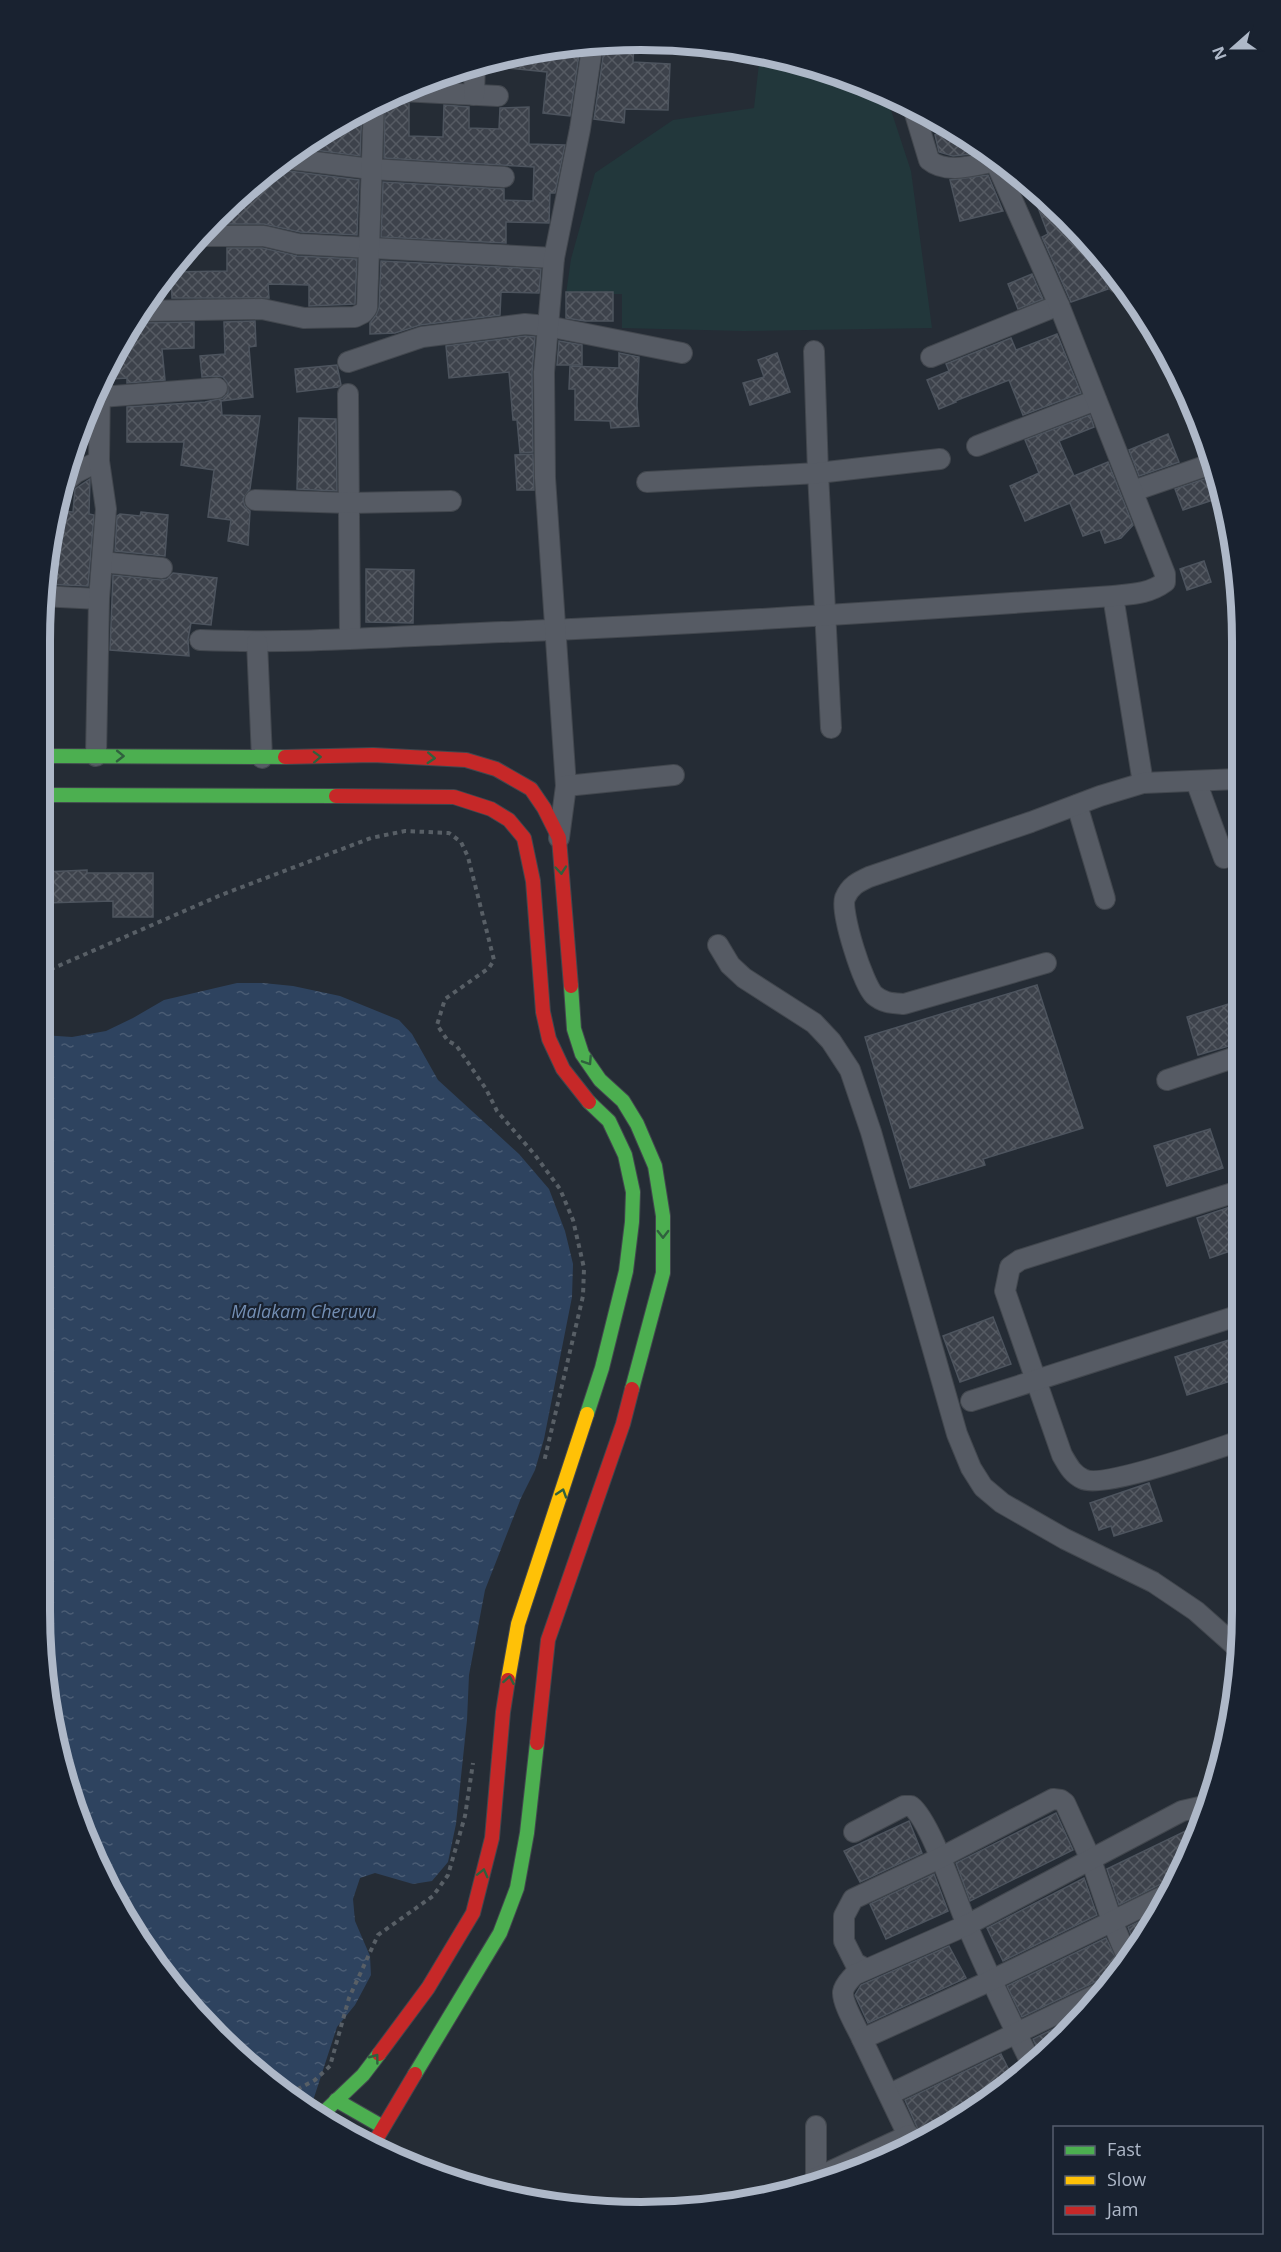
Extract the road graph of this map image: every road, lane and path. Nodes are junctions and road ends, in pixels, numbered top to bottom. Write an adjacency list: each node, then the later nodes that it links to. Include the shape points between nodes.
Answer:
1 (591, 52): 15 (street)
2 (475, 74): 4 (street)
3 (420, 92): 4 (street)
4 (474, 95): 5 (street)
5 (498, 96)
6 (373, 113): 10 (street)
7 (916, 118): 9 (street, via 929,160 936,166 945,169)
8 (297, 160): 10 (street)
9 (987, 162)
10 (371, 169): 12 (street); 14 (street)
11 (1000, 172): 16 (street)
12 (504, 177)
13 (210, 236): 14 (street, via 264,236 298,244)
14 (370, 246): 15 (street); 17 (street, via 367,308 355,317 304,318 262,309)
15 (554, 258): 18 (street)
16 (1059, 305): 21 (street); 26 (street)
17 (150, 311)
18 (547, 326): 20 (street); 22 (street, via 525,324 422,337); 45 (street, via 545,478)
19 (814, 351): 32 (street)
20 (682, 353)
21 (931, 357)
22 (348, 362)
23 (217, 388): 24 (street)
24 (105, 390)
25 (348, 394): 38 (street)
26 (1096, 400): 28 (street); 35 (street)
27 (100, 401): 30 (street)
28 (977, 446)
29 (940, 459): 32 (street)
30 (99, 461): 33 (street); 39 (street, via 105,509)
31 (1205, 466): 35 (street)
32 (818, 473): 34 (street); 44 (street)
33 (74, 474)
34 (647, 483)
35 (1133, 491): 41 (street, via 1166,574 1165,582 1145,592)
36 (255, 500): 38 (street)
37 (451, 501): 38 (street)
38 (349, 503): 46 (street)
39 (102, 561): 40 (street); 43 (street)
40 (162, 568)
41 (1113, 596): 44 (street); 56 (street)
42 (52, 597): 43 (street)
43 (99, 599): 51 (street)
44 (825, 616): 45 (street); 49 (street)
45 (555, 630): 46 (street); 57 (street)
46 (350, 638): 48 (street)
47 (200, 640): 48 (street)
48 (256, 642): 52 (street)
49 (831, 728)
50 (50, 756): 51 (street)
51 (96, 756): 52 (street, one-way to 52)
52 (262, 758): 60 (street, one-way to 60, via 373,755 466,760 496,769 531,789)
53 (674, 775): 57 (street)
54 (1232, 779): 55 (street)
55 (1196, 781): 56 (street); 61 (street)
56 (1143, 783): 59 (street)
57 (566, 786): 60 (street)
58 (50, 795): 67 (street, via 454,797 491,809 509,820 524,838 533,881 543,1012)
59 (1077, 805): 62 (street); 64 (street, via 868,877 852,885 844,900 844,916 866,982 884,1002 904,1004)
60 (559, 838): 66 (street, one-way to 66)
61 (1224, 858)
62 (1105, 899)
63 (718, 945): 78 (street, via 744,978 814,1023 850,1070 957,1434 983,1487 1002,1503 1065,1539 1153,1582 1196,1611)
64 (1046, 963)
65 (50, 970): 77 (path, via 221,895 371,838 405,831 431,831 449,833 461,842 494,960 489,968 445,999 437,1025 448,1041 456,1045 496,1111 560,1190 573,1220 584,1268 583,1296)
66 (574, 1029): 67 (street); 70 (street, one-way to 70, via 582,1054 600,1080 623,1101)
67 (549, 1039): 71 (street, via 563,1069 609,1121)
68 (1232, 1058): 69 (street)
69 (1167, 1080)
70 (647, 1148): 71 (street); 86 (street, one-way to 86, via 655,1166 663,1216 663,1273 623,1425 548,1640 527,1833 517,1888)
71 (625, 1155): 86 (street, one-way to 71, via 503,1712 518,1624 602,1368 626,1271 633,1192)
72 (1232, 1193): 74 (street, via 1020,1260 1010,1267 1005,1291)
73 (1232, 1318): 74 (street)
74 (1036, 1379): 75 (street); 76 (street, via 1062,1455 1071,1471 1085,1481 1107,1480)
75 (971, 1401)
76 (1232, 1444)
77 (543, 1467)
78 (1230, 1642)
79 (474, 1755): 95 (path, via 465,1816 448,1875 433,1896 378,1935 349,1998 330,2066 298,2089)
80 (1198, 1807): 83 (street, via 1182,1811)
81 (854, 1832): 82 (street, via 911,1806 918,1811)
82 (940, 1858): 83 (street, via 1053,1799 1065,1803); 87 (street); 89 (street, via 854,1899 844,1916 844,1941 855,1962)
83 (1091, 1860): 85 (street); 87 (street)
84 (1156, 1900): 85 (street)
85 (1112, 1921): 88 (street); 90 (street)
86 (486, 1923): 97 (street, one-way to 86, via 363,2075 428,1988); 100 (street)
87 (967, 1925): 89 (street); 90 (street)
88 (1124, 1950)
89 (866, 1969): 93 (street, via 847,1983 843,1992)
90 (992, 1980): 92 (street); 93 (street)
91 (1086, 2000): 92 (street)
92 (1017, 2033): 94 (street); 96 (street)
93 (862, 2039): 96 (street)
94 (1028, 2057)
95 (290, 2086)
96 (890, 2094): 101 (street)
97 (336, 2100): 98 (street); 100 (street)
98 (325, 2111)
99 (816, 2126): 103 (street)
100 (383, 2127): 102 (street)
101 (910, 2138)
102 (376, 2140)
103 (816, 2175)

